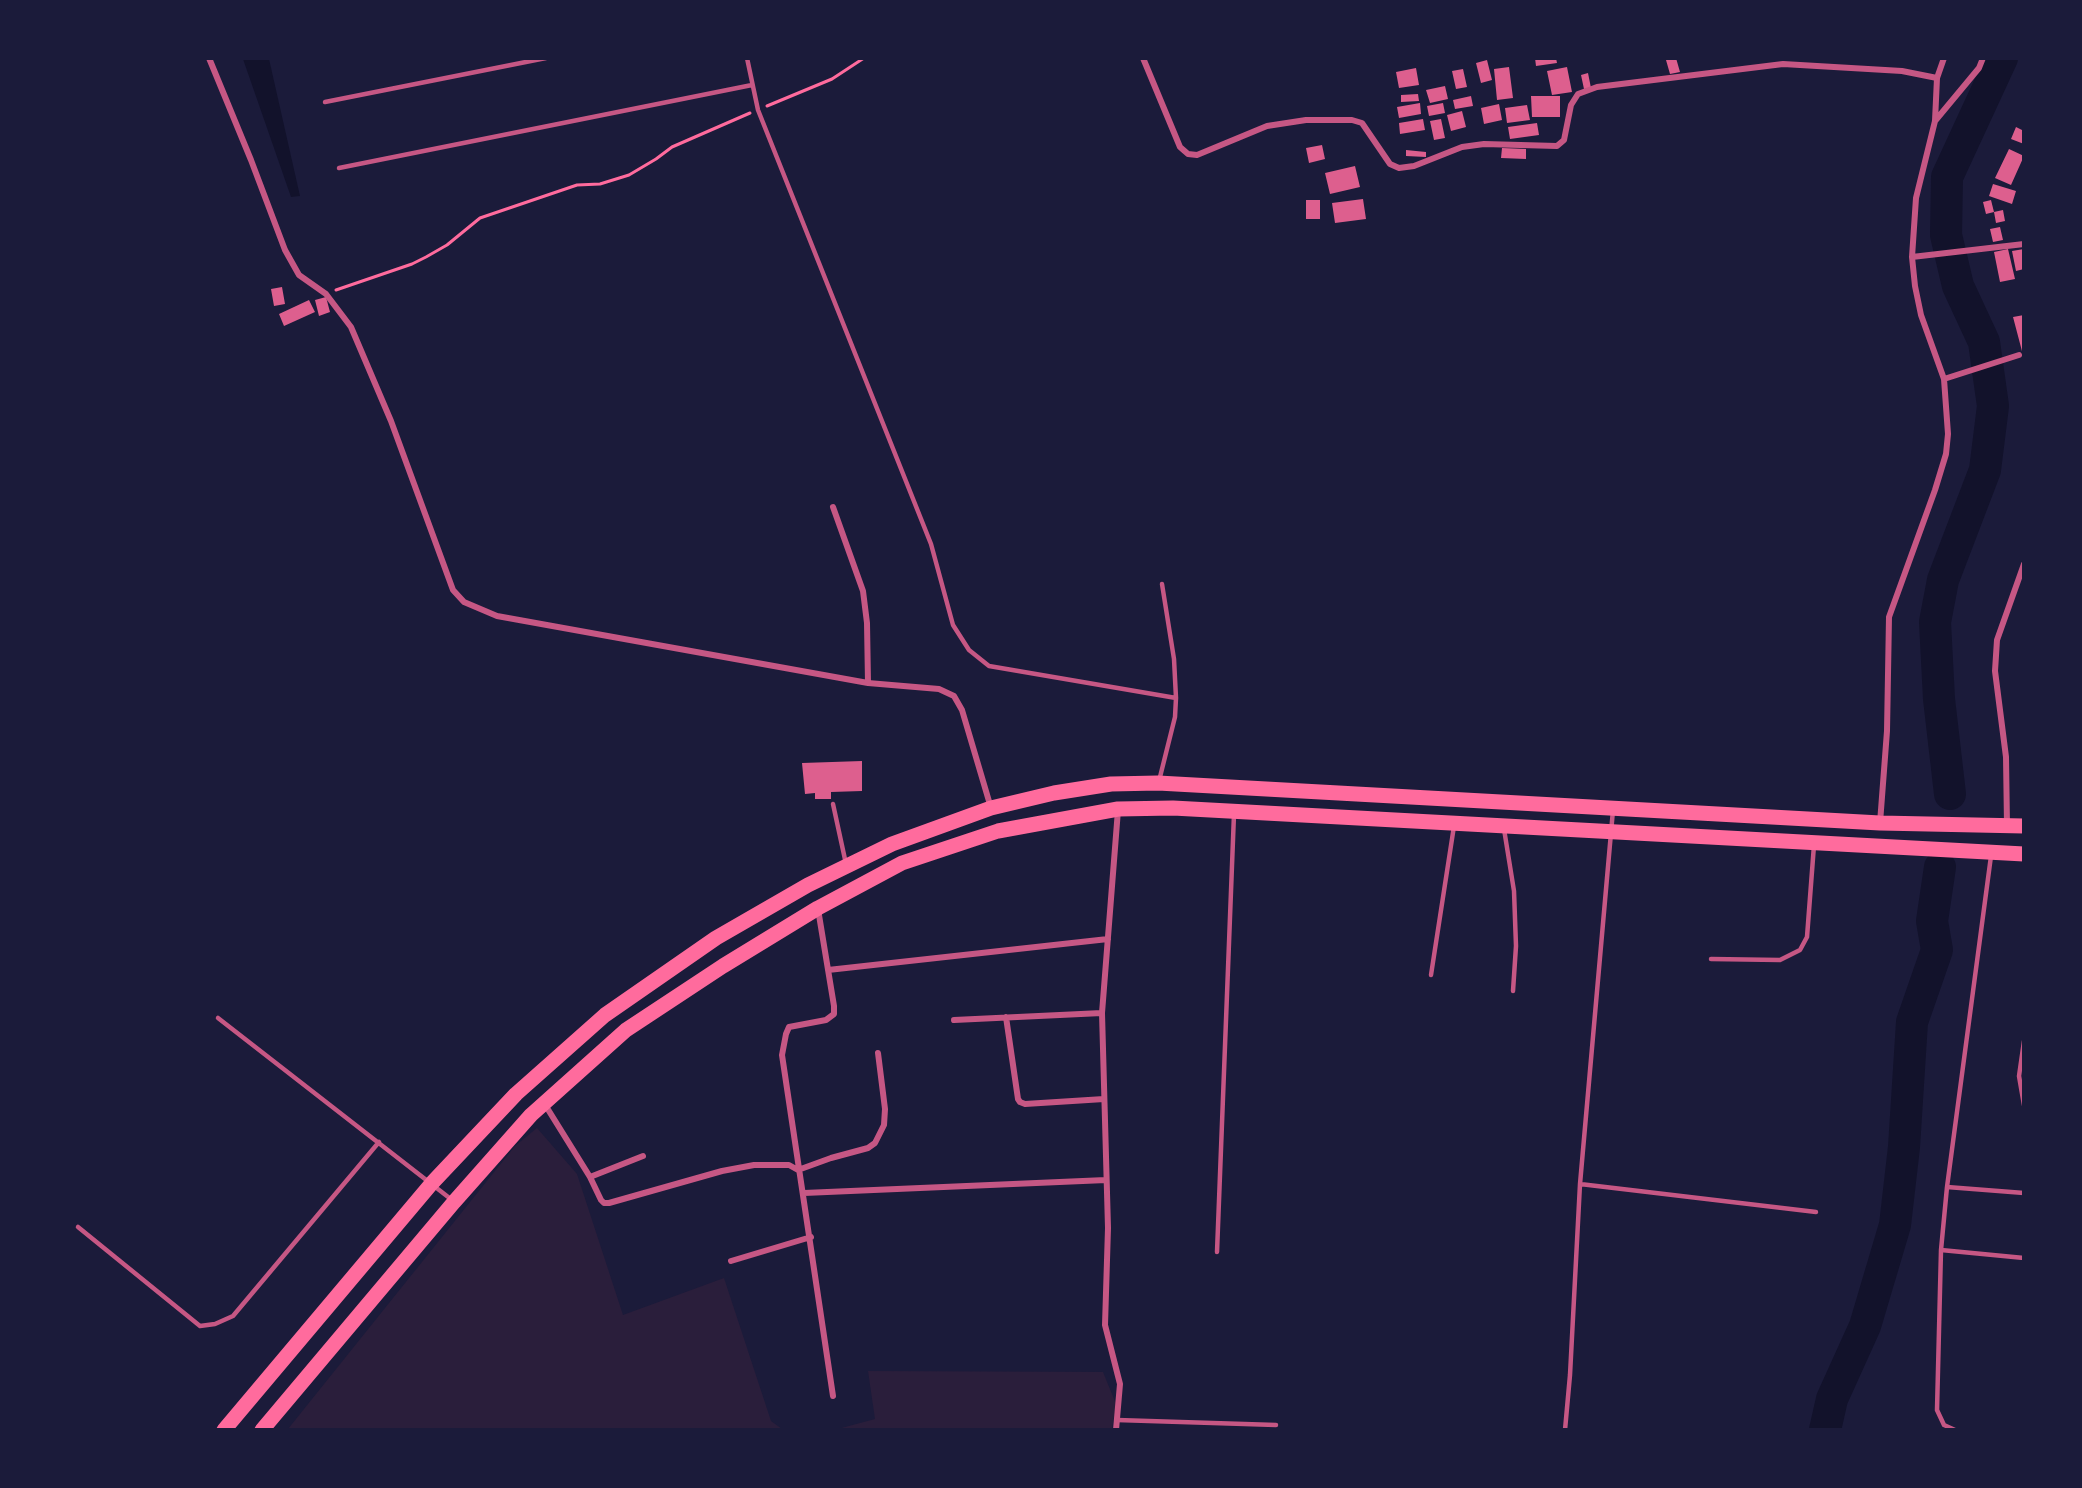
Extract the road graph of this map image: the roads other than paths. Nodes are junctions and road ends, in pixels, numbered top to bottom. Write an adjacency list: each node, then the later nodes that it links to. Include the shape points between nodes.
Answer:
1 (209, 58): 19 (street, via 285,250 299,275 326,294 351,327 391,421 453,590 464,602 497,616)
2 (546, 58): 9 (lane)
3 (747, 58): 8 (lane)
4 (1143, 58): 7 (street, via 1180,147 1188,153 1197,155 1267,126 1306,120 1352,120 1362,123 1390,164 1399,168 1462,147 1557,146 1564,140 1571,105 1578,94 1597,87 1783,64 1902,71)
5 (1944, 58): 7 (street)
6 (1983, 58): 10 (street)
7 (1937, 78): 10 (street)
8 (752, 85): 11 (lane); 20 (lane, via 758,110 931,544 953,625 969,650 989,666)
9 (325, 102)
10 (1935, 122): 13 (street, via 1916,198)
11 (339, 168)
12 (2024, 244): 13 (street)
13 (1912, 257): 15 (street, via 1921,315)
14 (2019, 355): 15 (street)
15 (1944, 379): 27 (street, via 1946,454 1889,617)
16 (833, 507): 19 (street, via 863,591)
17 (2024, 564): 30 (street, via 1996,650 2006,757)
18 (1162, 584): 20 (lane)
19 (868, 683): 23 (street, via 939,689 954,696 962,710)
20 (1176, 698): 21 (lane)
21 (1158, 783): 23 (highway, via 1111,784); 25 (highway)
22 (833, 804): 36 (lane)
23 (992, 808): 36 (highway, via 892,844)
24 (1118, 809): 26 (highway); 37 (highway, via 998,831 902,863); 38 (street)
25 (1613, 809): 27 (highway); 32 (lane)
26 (1234, 811): 28 (highway); 67 (lane)
27 (1880, 823): 30 (highway)
28 (1455, 824): 29 (highway); 41 (lane)
29 (1503, 826): 32 (highway); 42 (lane, via 1514,891)
30 (2007, 826): 31 (highway)
31 (2024, 826)
32 (1610, 832): 33 (highway); 58 (lane)
33 (1814, 844): 34 (highway); 39 (lane, via 1807,937 1800,950 1780,960)
34 (1991, 853): 35 (highway); 59 (lane)
35 (2024, 854)
36 (846, 867): 57 (highway, via 716,938 605,1015 516,1094)
37 (818, 908): 40 (street); 50 (highway, via 626,1030)
38 (1108, 939): 40 (street); 43 (street)
39 (1711, 959)
40 (828, 970): 54 (street, via 834,1014 826,1020 789,1027 782,1055)
41 (1431, 975)
42 (1513, 991)
43 (1102, 1013): 44 (street); 49 (street)
44 (1005, 1017): 46 (street); 49 (street, via 1020,1102)
45 (218, 1018): 52 (lane)
46 (954, 1020)
47 (2024, 1041): 51 (lane, via 2019,1076)
48 (878, 1053): 54 (street, via 885,1109 884,1125 875,1143)
49 (1104, 1099): 56 (street)
50 (544, 1103): 55 (street); 62 (highway)
51 (2024, 1105)
52 (379, 1142): 57 (lane); 64 (lane, via 233,1316 215,1324 200,1326)
53 (643, 1156): 55 (street)
54 (798, 1170): 55 (street, via 789,1165 754,1165 609,1203 601,1200); 60 (street)
55 (590, 1177)
56 (1106, 1180): 60 (street); 71 (street, via 1105,1325 1120,1384)
57 (432, 1183): 62 (lane); 73 (highway)
58 (1580, 1184): 63 (lane); 76 (lane)
59 (1947, 1187): 61 (lane); 66 (lane)
60 (804, 1193): 65 (street)
61 (2024, 1193)
62 (454, 1202): 74 (highway)
63 (1816, 1212)
64 (78, 1227)
65 (811, 1237): 69 (street); 70 (street)
66 (1941, 1250): 68 (lane); 77 (lane, via 1937,1410 1944,1425)
67 (1217, 1252)
68 (2024, 1258)
69 (731, 1261)
70 (833, 1396)
71 (1117, 1420): 72 (lane); 75 (street)
72 (1276, 1425)
73 (224, 1430)
74 (262, 1430)
75 (1116, 1430)
76 (1565, 1430)
77 (1954, 1430)

